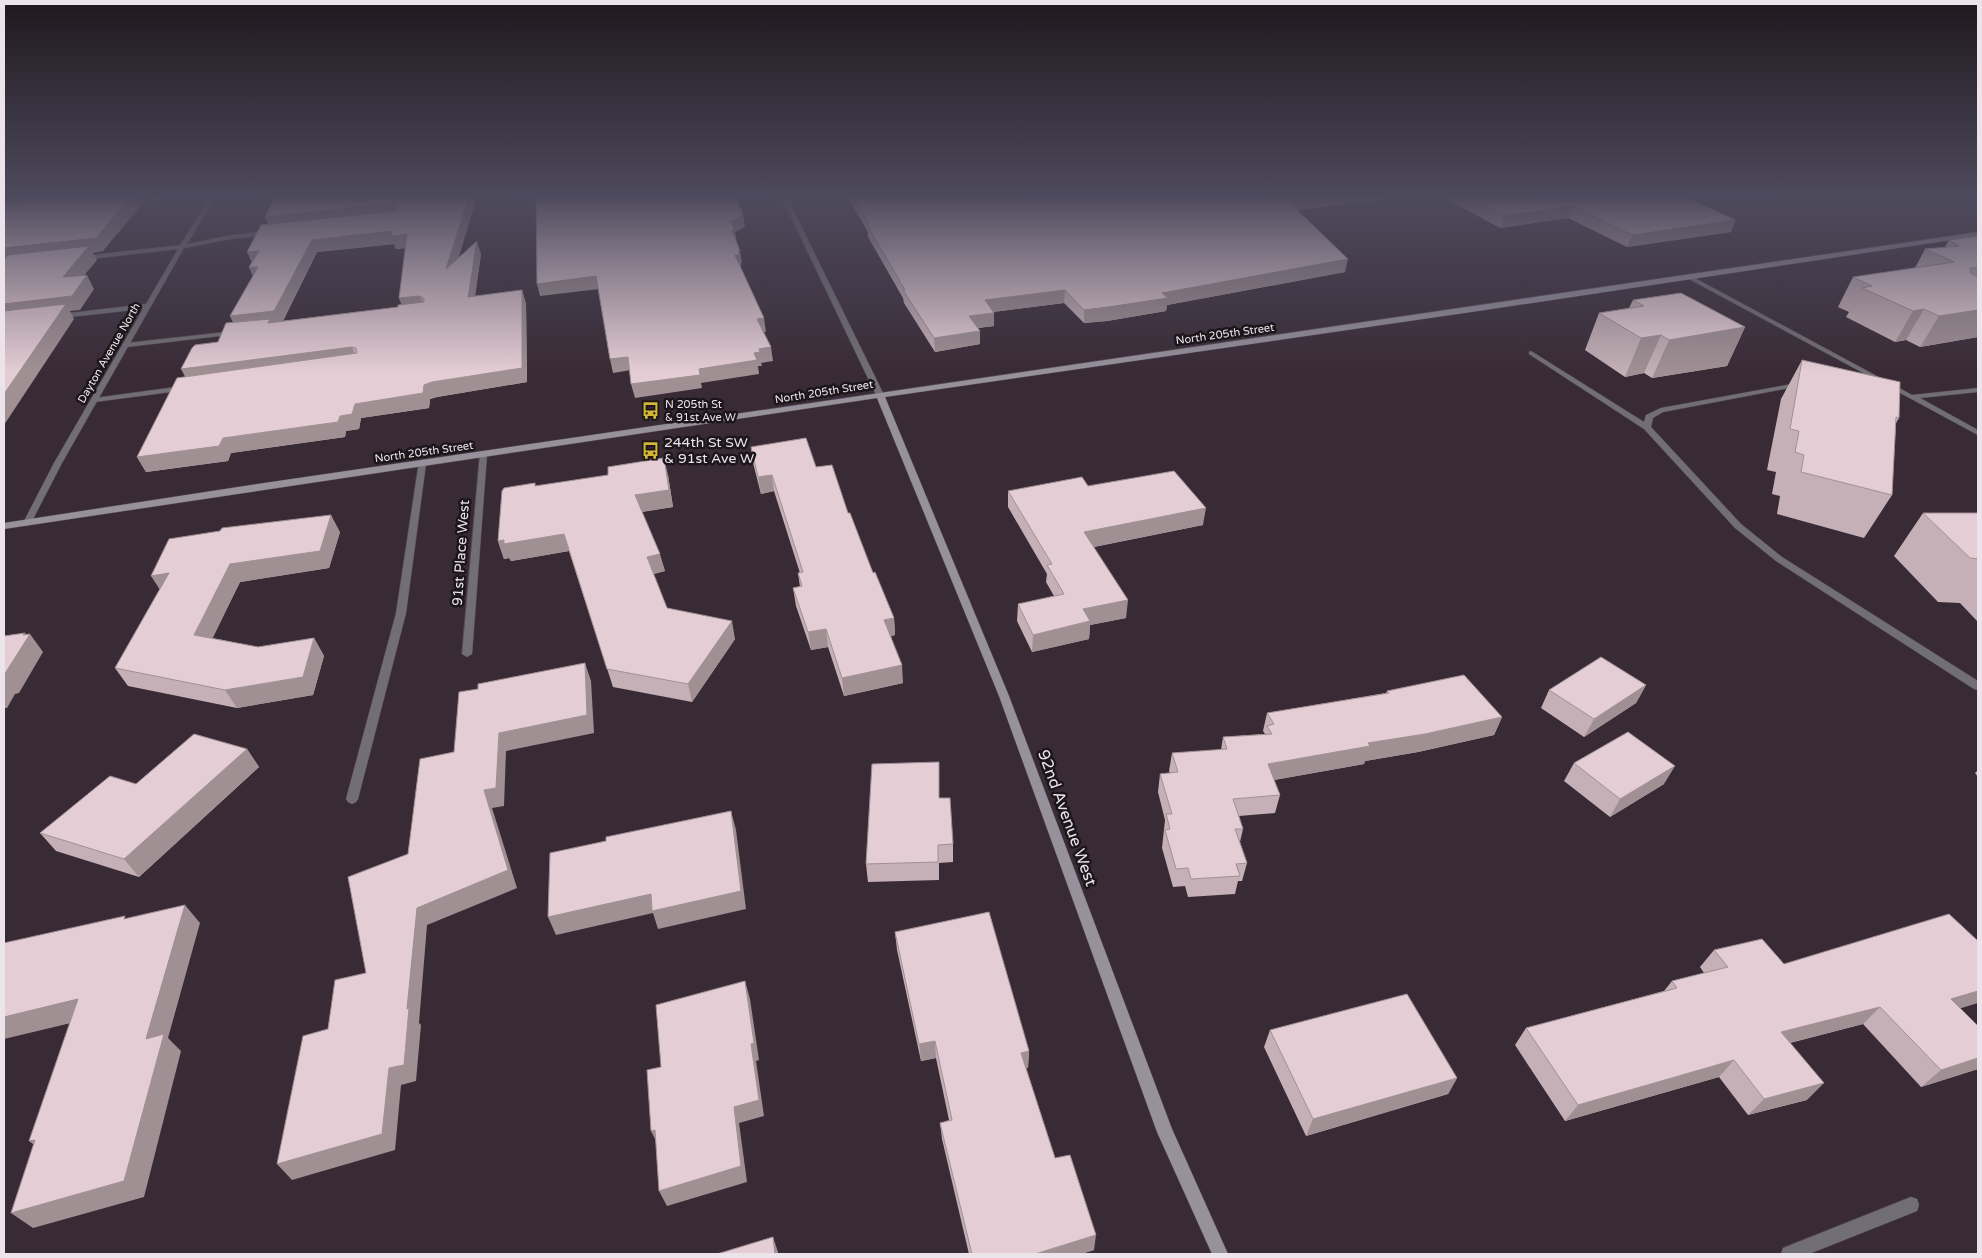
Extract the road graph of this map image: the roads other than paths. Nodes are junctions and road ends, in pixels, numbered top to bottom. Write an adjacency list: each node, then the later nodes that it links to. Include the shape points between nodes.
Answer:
1 (112, 255): 5 (street)
2 (178, 255): 7 (street, Dayton Avenue North)
3 (813, 255): 17 (street)
4 (1843, 255): 6 (street, North 205th Street)
5 (73, 259)
6 (1691, 278): 12 (street); 17 (street, North 205th Street)
7 (149, 306): 8 (street); 10 (street, Dayton Avenue North)
8 (52, 317)
9 (242, 333): 10 (street)
10 (127, 345): 19 (street, Dayton Avenue North)
11 (1531, 353): 20 (street)
12 (1865, 372): 13 (street); 18 (street)
13 (1846, 376)
14 (1807, 383): 20 (street, via 1661,410 1649,417)
15 (192, 387): 19 (street)
16 (1978, 390): 18 (street)
17 (880, 395): 22 (street, North 205th Street); 30 (street, 92nd Avenue West, via 1004,696 1165,1132)
18 (1911, 397): 21 (street)
19 (95, 400): 24 (street, Dayton Avenue North)
20 (1647, 427): 27 (street, via 1738,526 1779,559)
21 (1978, 433)
22 (483, 455): 23 (street, North 205th Street); 26 (street, 91st Place West)
23 (422, 464): 24 (street, North 205th Street); 28 (street, via 401,612)
24 (27, 522): 25 (street, North 205th Street)
25 (4, 526)
26 (467, 654)
27 (1978, 686)
28 (352, 799)
29 (1911, 1205): 31 (street)
30 (1220, 1254)
31 (1789, 1254)

